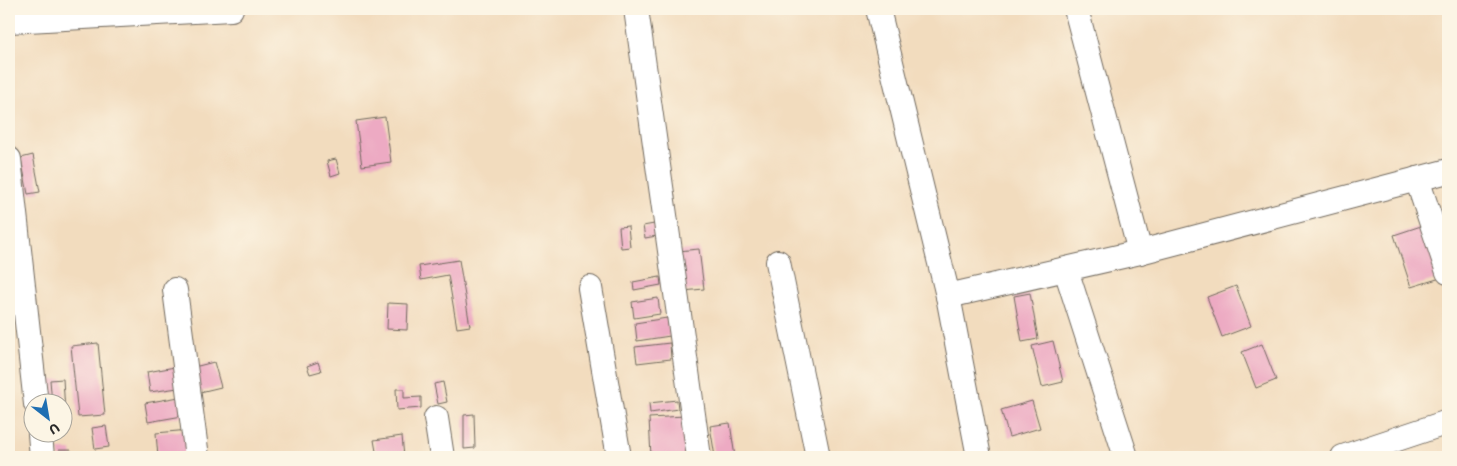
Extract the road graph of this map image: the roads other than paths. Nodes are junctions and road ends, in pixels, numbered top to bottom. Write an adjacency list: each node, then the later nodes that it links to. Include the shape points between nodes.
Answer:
1 (230, 9): 5 (street)
2 (636, 9): 24 (street)
3 (878, 9): 15 (street)
4 (1076, 9): 9 (street)
5 (9, 21)
6 (9, 159): 16 (street)
7 (1448, 171): 8 (street)
8 (1417, 179): 9 (street); 12 (street)
9 (1140, 252): 11 (street)
10 (778, 262): 25 (street)
11 (1066, 270): 15 (street); 27 (street)
12 (1448, 272)
13 (590, 288): 23 (street)
14 (175, 290): 21 (street)
15 (948, 296): 26 (street)
16 (35, 394)
17 (436, 418): 22 (street)
18 (1448, 422): 28 (street)
19 (41, 444): 20 (street)
20 (42, 457)
21 (197, 457)
22 (442, 457)
23 (619, 457)
24 (700, 457)
25 (818, 457)
26 (979, 457)
27 (1126, 457)
28 (1343, 457)

